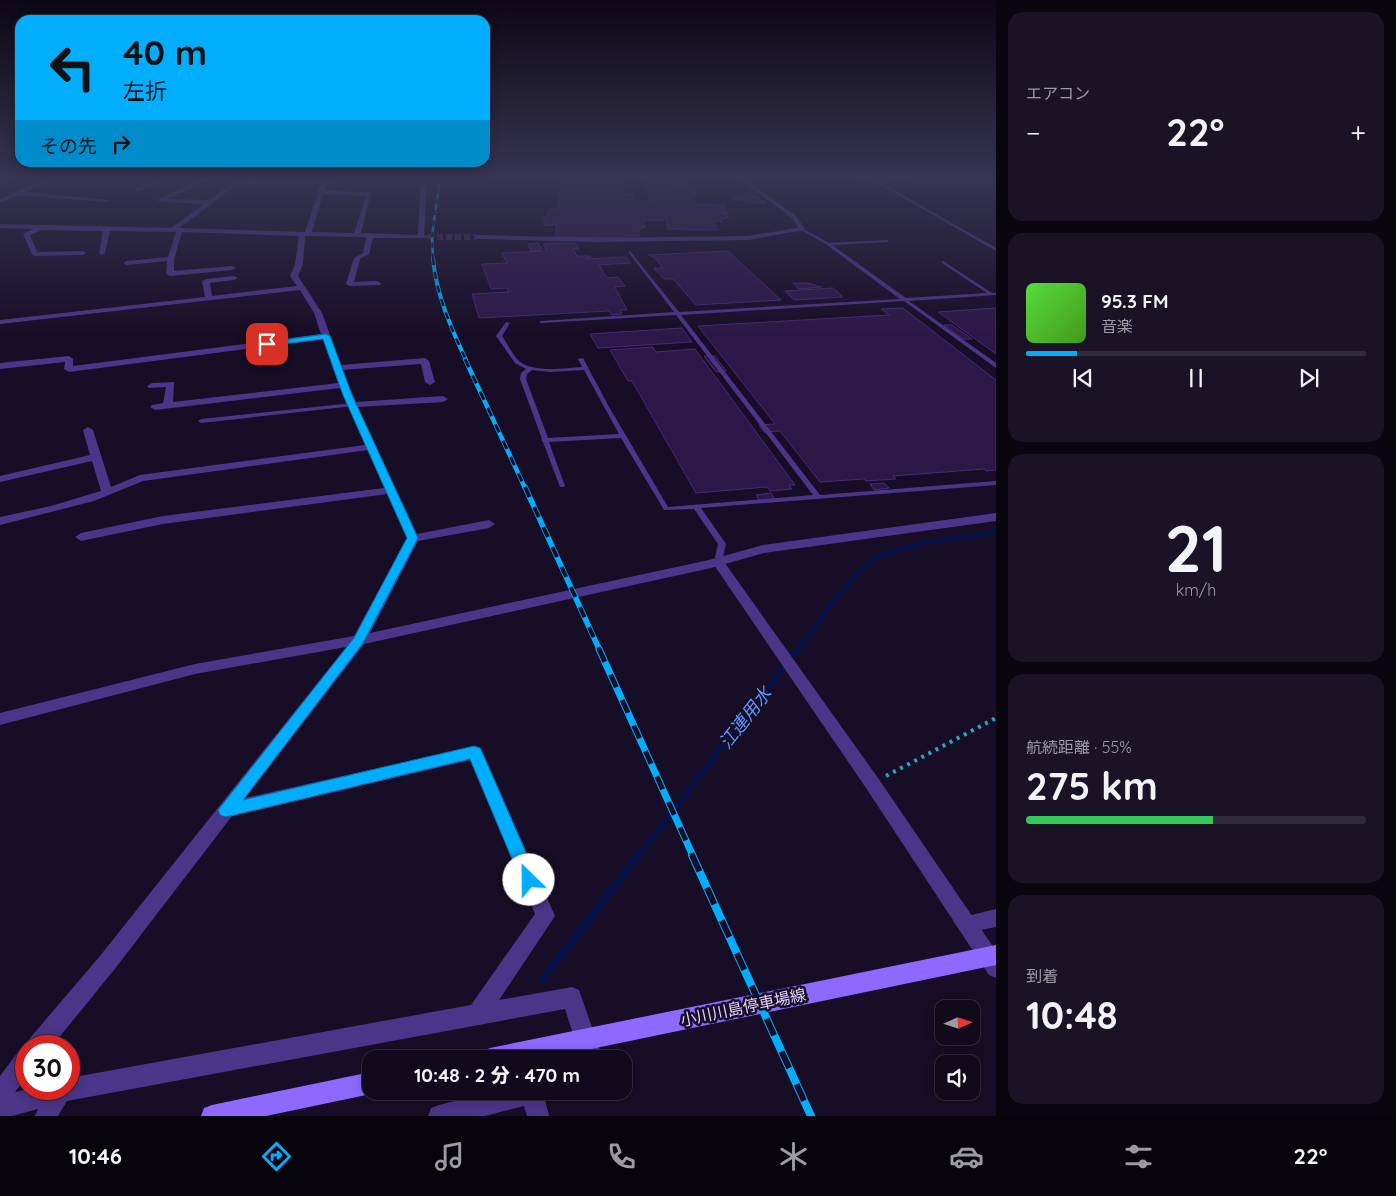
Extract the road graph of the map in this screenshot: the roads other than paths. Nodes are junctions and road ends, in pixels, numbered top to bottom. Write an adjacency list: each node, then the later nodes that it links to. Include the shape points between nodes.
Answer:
1 (35, 231): 19 (street, via 26,234 36,254)
2 (107, 231): 20 (street)
3 (176, 231): 21 (street)
4 (211, 231): 11 (street)
5 (306, 231): 11 (street)
6 (359, 231): 12 (street)
7 (424, 231): 13 (street, via 424,236)
8 (790, 231): 14 (street, via 748,238)
9 (806, 231): 16 (lane)
10 (963, 231): 17 (lane)
11 (305, 234): 12 (street); 27 (street, via 294,276)
12 (358, 235): 13 (street)
13 (370, 235): 26 (street, via 366,254 358,258 350,284)
14 (477, 238)
15 (887, 241): 16 (lane)
16 (828, 244): 30 (lane)
17 (996, 250)
18 (630, 252): 31 (lane)
19 (84, 253)
20 (102, 253)
21 (171, 259): 23 (street); 24 (street, via 170,274)
22 (943, 262): 28 (lane)
23 (127, 263)
24 (232, 268)
25 (234, 278): 29 (street, via 206,281)
26 (377, 283)
27 (301, 288): 29 (street); 35 (street, via 318,313)
28 (994, 294): 30 (lane)
29 (209, 299): 32 (street)
30 (904, 300): 31 (lane); 38 (lane)
31 (676, 314): 33 (lane); 60 (lane)
32 (0, 322)
33 (541, 322)
34 (508, 323): 41 (lane, via 499,336 516,361)
35 (326, 336): 37 (street, via 69,369 69,359); 39 (street)
36 (581, 359): 40 (lane)
37 (0, 366)
38 (996, 366)
39 (337, 368): 42 (street, via 425,361); 43 (street)
40 (586, 368): 41 (lane); 51 (lane)
41 (530, 369): 52 (lane, via 524,373 523,379)
42 (430, 382)
43 (343, 385): 46 (street); 47 (street)
44 (152, 386): 46 (street, via 171,384)
45 (443, 398): 47 (street)
46 (168, 405): 48 (street)
47 (352, 405): 49 (lane); 53 (street)
48 (155, 407)
49 (201, 421)
50 (88, 430): 54 (street)
51 (624, 436): 52 (lane); 61 (lane, via 666,508)
52 (544, 440): 57 (lane)
53 (370, 447): 58 (street); 59 (street, via 140,478)
54 (96, 457): 55 (street); 59 (street)
55 (0, 479)
56 (996, 483): 60 (lane)
57 (562, 486)
58 (391, 490): 65 (street, via 162,520); 66 (street)
59 (107, 492): 63 (street)
60 (817, 496): 61 (lane)
61 (696, 506): 67 (lane, via 722,544)
62 (996, 517): 67 (street, via 763,549)
63 (0, 522)
64 (489, 524): 66 (street)
65 (81, 537)
66 (413, 538): 68 (street)
67 (718, 562): 68 (street); 72 (street)
68 (359, 640): 69 (street, via 195,669); 70 (street)
69 (0, 719)
70 (226, 810): 75 (street, via 474,752 545,916); 76 (street)
71 (996, 918): 72 (street)
72 (966, 924): 74 (street)
73 (996, 955): 77 (main road, 小川川島停車場線)
74 (996, 968)
75 (478, 1014): 78 (street, via 572,997); 81 (street)
76 (47, 1035)
77 (534, 1050)
78 (589, 1050)
79 (15, 1074): 82 (street)
80 (362, 1085): 90 (main road)
81 (80, 1087)
82 (0, 1094)
83 (28, 1100): 87 (street)
84 (55, 1100): 89 (street)
85 (506, 1100): 88 (street)
86 (537, 1100): 91 (street)
87 (0, 1108)
88 (450, 1115)
89 (46, 1116)
90 (212, 1116)
91 (538, 1116)

